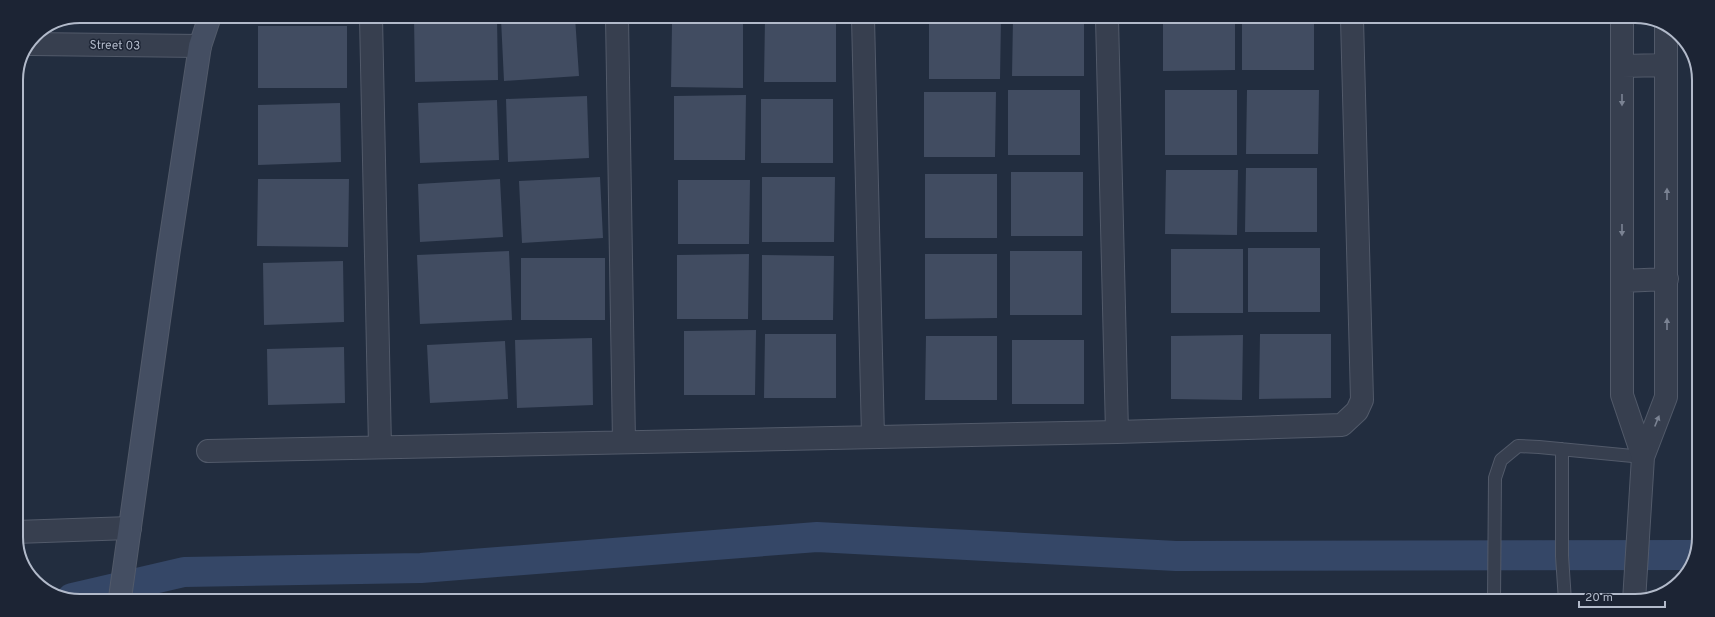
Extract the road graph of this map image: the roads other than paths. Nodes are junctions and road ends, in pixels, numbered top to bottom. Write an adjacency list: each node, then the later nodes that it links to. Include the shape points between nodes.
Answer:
1 (208, 23): 10 (street)
2 (371, 23): 18 (street)
3 (617, 23): 17 (street)
4 (863, 23): 16 (street)
5 (1107, 23): 15 (street)
6 (1352, 23): 15 (street, via 1362,400 1357,411 1342,425)
7 (1622, 23): 12 (street)
8 (1666, 33): 11 (street)
9 (36, 44): 10 (street, Street 03)
10 (200, 46): 23 (street)
11 (1666, 65): 12 (street); 13 (street, one-way to 11)
12 (1622, 66): 14 (street, one-way to 14)
13 (1667, 279): 14 (street); 21 (street, one-way to 13, via 1666,398)
14 (1622, 281): 21 (street, via 1622,395)
15 (1117, 432): 16 (street)
16 (873, 437): 17 (street)
17 (624, 442): 18 (street)
18 (380, 447): 20 (street)
19 (1562, 449): 21 (lane); 25 (lane, via 1518,446 1501,460 1495,478); 26 (lane)
20 (208, 451)
21 (1643, 457): 27 (street)
22 (23, 532): 23 (street)
23 (129, 538): 24 (street)
24 (121, 594)
25 (1494, 594)
26 (1565, 594)
27 (1634, 594)

